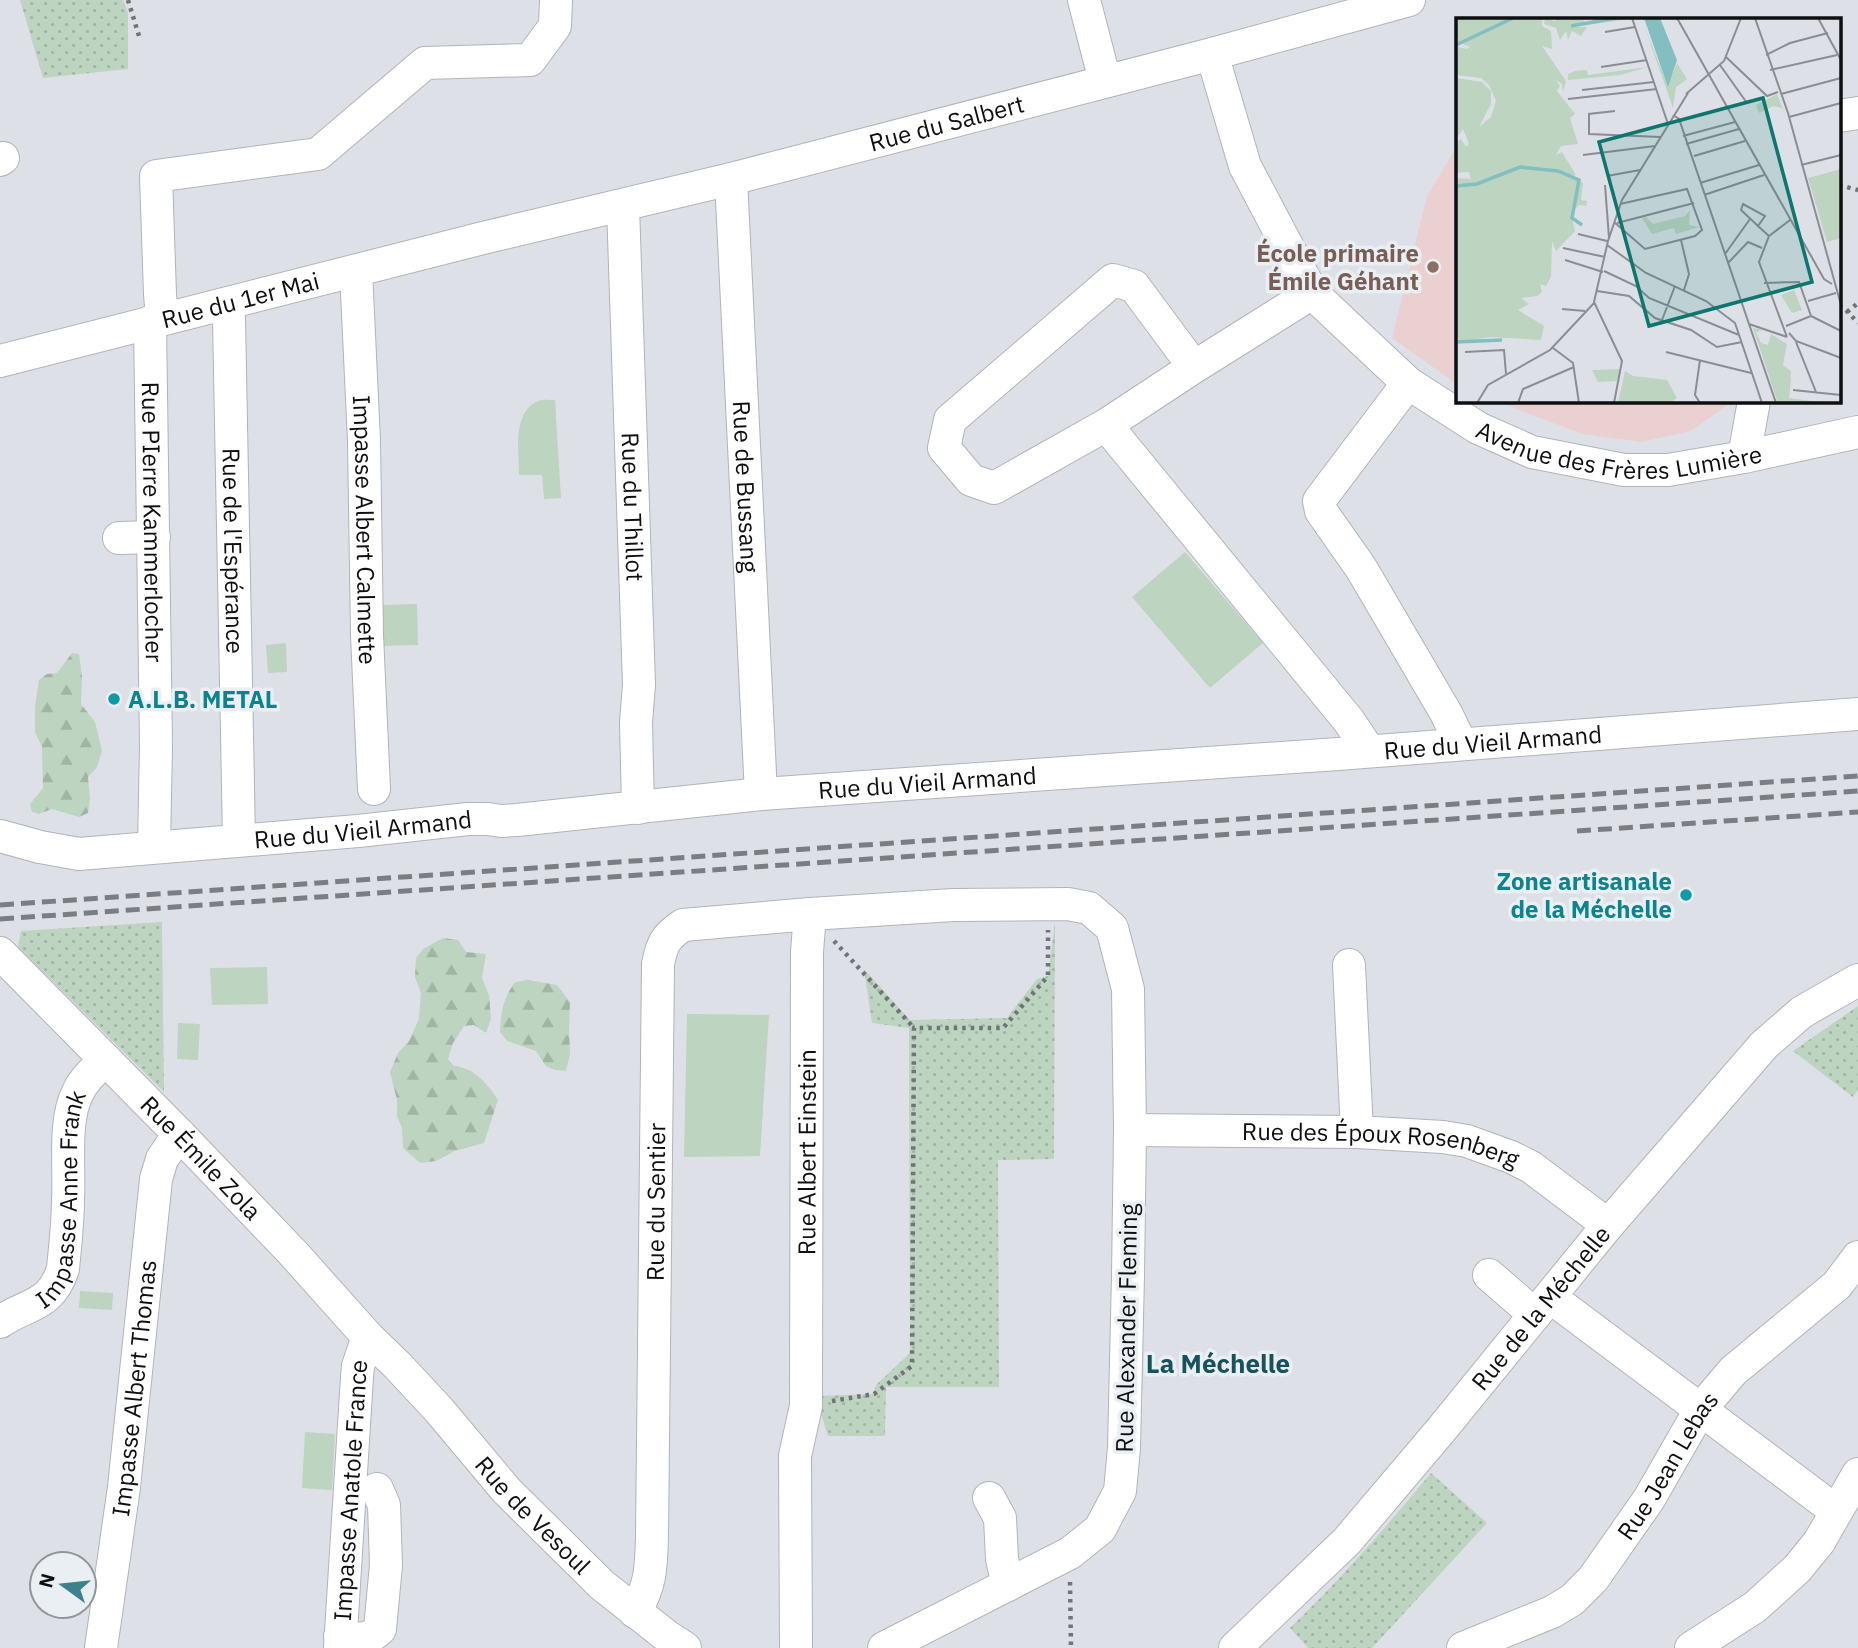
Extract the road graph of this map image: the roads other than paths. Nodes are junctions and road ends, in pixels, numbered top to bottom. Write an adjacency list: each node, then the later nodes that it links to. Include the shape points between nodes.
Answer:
1 (556, 0): 14 (street, Rue PIerre Kammerlocher, via 555,26 530,60 425,63 318,154 156,177 160,294)
2 (1084, 0): 5 (street)
3 (1409, 0): 4 (street, Rue du Salbert)
4 (1212, 54): 5 (street, Rue du Salbert); 12 (street, Avenue des Frères Lumière, via 1245,166)
5 (1105, 81): 8 (street, Rue du Salbert)
6 (1858, 113): 7 (street)
7 (1840, 116)
8 (732, 179): 9 (street, Rue du Salbert); 28 (street, Rue de Bussang)
9 (623, 205): 10 (street, Rue du Salbert); 29 (street, Rue du Thillot, via 639,685)
10 (483, 238): 11 (street, Rue du 1er Mai)
11 (356, 271): 13 (street, Rue du 1er Mai); 27 (street, Impasse Albert Calmette)
12 (1312, 293): 16 (street); 17 (street, Avenue des Frères Lumière)
13 (227, 304): 14 (street, Rue du 1er Mai); 31 (street, Rue de l'Espérance)
14 (156, 320): 15 (street, Rue du 1er Mai); 22 (street, Rue PIerre Kammerlocher)
15 (0, 361)
16 (1194, 368): 19 (street); 19 (street, via 1135,286 1113,280 950,420 944,448 971,480 994,488)
17 (1408, 383): 21 (street, Avenue des Frères Lumière, via 1478,428 1532,452 1623,470 1668,470); 25 (street, via 1319,501)
18 (1754, 402): 21 (street)
19 (1106, 425): 26 (street)
20 (1858, 432): 21 (street, Avenue des Frères Lumière)
21 (1744, 457)
22 (154, 537): 23 (street); 32 (street, Rue PIerre Kammerlocher)
23 (119, 538)
24 (1858, 714): 25 (street, Rue du Vieil Armand)
25 (1461, 744): 26 (street, Rue du Vieil Armand)
26 (1369, 751): 28 (street, Rue du Vieil Armand)
27 (374, 789)
28 (761, 794): 29 (street, Rue du Vieil Armand)
29 (638, 808): 31 (street, Rue du Vieil Armand)
30 (0, 836): 32 (street, Rue du Vieil Armand, via 79,854)
31 (239, 839): 32 (street, Rue du Vieil Armand)
32 (154, 847)
33 (810, 914): 38 (street, Rue Alexander Fleming, via 953,905 1090,908 1112,928 1128,989); 54 (street, Rue du Sentier, via 683,925 662,946 658,964 651,1570 648,1589); 58 (street, Rue Albert Einstein, via 806,1406 795,1456)
34 (1, 955): 37 (street, Rue Émile Zola)
35 (1349, 965): 39 (street)
36 (1858, 980): 41 (street, Rue de la Méchelle, via 1802,1012 1764,1045)
37 (106, 1060): 40 (street, Rue Émile Zola); 45 (street, Impasse Anne Frank, via 84,1081 72,1113 60,1278 43,1300)
38 (1130, 1130): 39 (street, Rue des Époux Rosenberg); 53 (street, Rue Alexander Fleming, via 1120,1491 1100,1529 1070,1553)
39 (1357, 1132): 41 (street, Rue des Époux Rosenberg, via 1467,1141 1492,1149 1531,1167)
40 (179, 1134): 46 (street, Rue Émile Zola); 56 (street, Impasse Albert Thomas, via 162,1159 156,1179 124,1487)
41 (1608, 1225): 44 (street, Rue de la Méchelle)
42 (1858, 1257): 48 (street, Rue Jean Lebas, via 1837,1285 1732,1371)
43 (1489, 1275): 44 (street)
44 (1543, 1306): 48 (street); 60 (street, Rue de la Méchelle, via 1347,1541)
45 (0, 1322)
46 (368, 1337): 47 (street, Rue Émile Zola); 55 (street, Impasse Anatole France, via 357,1377)
47 (398, 1366): 54 (street, Rue de Vesoul, via 506,1490)
48 (1700, 1410): 52 (street); 61 (street, Rue Jean Lebas, via 1643,1510 1593,1579 1552,1612)
49 (1858, 1475): 52 (street)
50 (377, 1489): 55 (street, via 384,1504 386,1565 380,1629 363,1640)
51 (989, 1498): 53 (street, via 1000,1518)
52 (1836, 1511): 62 (street, via 1819,1542 1773,1592)
53 (1008, 1585): 59 (street, Rue Alexander Fleming)
54 (635, 1612): 57 (street, Rue de Vesoul)
55 (340, 1642)
56 (101, 1648)
57 (685, 1648)
58 (796, 1648)
59 (884, 1648)
60 (1236, 1648)
61 (1463, 1648)
62 (1691, 1648)

